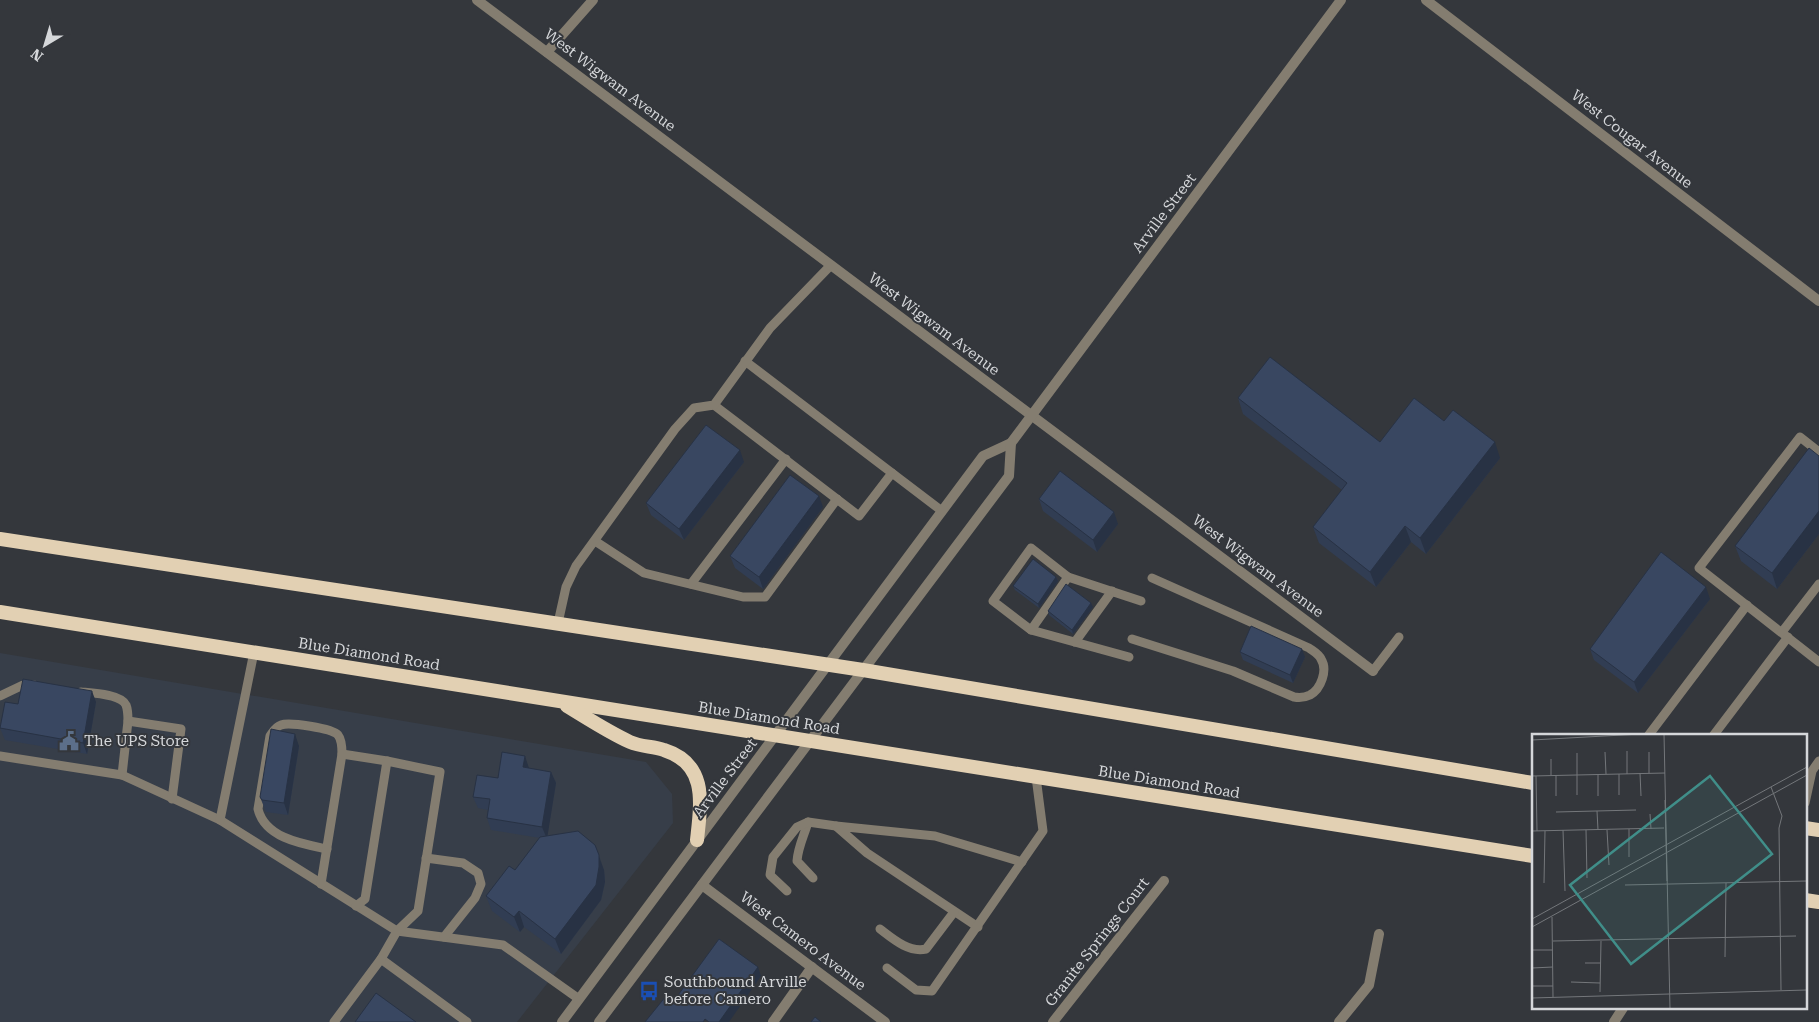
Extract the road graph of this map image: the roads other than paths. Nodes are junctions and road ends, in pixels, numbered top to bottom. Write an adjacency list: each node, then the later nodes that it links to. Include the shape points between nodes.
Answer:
1 (477, 0): 5 (street, West Wigwam Avenue)
2 (593, 0): 5 (street)
3 (1340, 0): 10 (street, Arville Street)
4 (1426, 0): 7 (street, West Cougar Avenue)
5 (547, 52): 6 (street, West Wigwam Avenue)
6 (831, 265): 8 (lane, via 770,328); 10 (street, West Wigwam Avenue)
7 (1819, 301)
8 (745, 361): 9 (lane); 14 (lane)
9 (714, 405): 13 (lane); 18 (lane, via 694,408 675,429)
10 (1031, 416): 11 (street, Arville Street); 38 (street, West Wigwam Avenue)
11 (1011, 443): 16 (street, Arville Street, via 983,456); 37 (street, via 1009,476)
12 (1819, 452): 25 (lane, via 1800,437 1699,568)
13 (786, 459): 15 (lane); 21 (lane)
14 (892, 473): 15 (lane, via 859,516); 16 (lane)
15 (838, 499): 21 (lane, via 765,597 743,597)
16 (942, 511): 36 (street, Arville Street)
17 (0, 539): 27 (highway)
18 (595, 541): 21 (lane, via 644,573); 27 (lane, via 576,566 566,587)
19 (1068, 577): 23 (lane); 28 (lane); 28 (lane, via 1031,548 992,601)
20 (1152, 578): 31 (lane, via 1309,648 1321,659 1323,676 1312,694 1294,697 1233,670)
21 (691, 584)
22 (1819, 584): 29 (lane)
23 (1112, 591): 24 (lane); 32 (lane)
24 (1141, 601)
25 (1746, 605): 29 (lane); 44 (lane)
26 (0, 612): 33 (highway, Blue Diamond Road)
27 (558, 623): 36 (highway)
28 (1031, 630): 32 (lane)
29 (1785, 635): 35 (lane); 45 (lane)
30 (1399, 637): 38 (lane)
31 (1132, 640)
32 (1075, 642): 34 (lane)
33 (254, 652): 42 (highway, Blue Diamond Road); 57 (lane)
34 (1129, 657)
35 (1819, 662)
36 (828, 664): 37 (highway); 46 (street, Arville Street)
37 (863, 670): 47 (street); 54 (highway)
38 (1373, 671)
39 (48, 687): 41 (lane, via 23,685)
40 (68, 690): 43 (lane, via 122,700)
41 (0, 696)
42 (557, 701): 46 (highway, Blue Diamond Road); 62 (highway, via 632,743 682,758 694,773 701,794)
43 (128, 721): 52 (lane); 55 (lane, via 181,729)
44 (1649, 734)
45 (1714, 734)
46 (775, 736): 47 (highway, Blue Diamond Road); 62 (street, Arville Street)
47 (809, 741): 53 (highway, Blue Diamond Road); 70 (street)
48 (342, 754): 50 (lane); 63 (lane); 63 (lane, via 341,741 330,729 279,726 270,736 258,809 260,818 279,834)
49 (0, 756): 52 (lane)
50 (387, 761): 65 (lane, via 440,772); 74 (lane, via 365,899)
51 (1819, 761): 56 (lane, via 1812,771)
52 (122, 775): 55 (lane)
53 (1036, 777): 64 (highway, Blue Diamond Road); 66 (lane, via 1043,832)
54 (1532, 782)
55 (172, 798): 57 (lane)
56 (1806, 798)
57 (220, 820): 69 (lane)
58 (808, 822): 59 (lane); 67 (lane, via 797,860); 71 (lane, via 797,827 773,857 770,875)
59 (836, 826): 66 (lane, via 935,836); 75 (lane, via 867,853)
60 (1806, 828): 61 (highway)
61 (1819, 830)
62 (697, 840): 84 (street, Arville Street)
63 (327, 850): 69 (lane)
64 (1532, 856)
65 (426, 858): 78 (lane, via 418,911); 80 (lane, via 463,863 478,873 481,884 475,898)
66 (1022, 862): 76 (lane)
67 (813, 878)
68 (1164, 881): 92 (street, Granite Springs Court)
69 (321, 884): 74 (lane)
70 (702, 885): 82 (street, West Camero Avenue); 89 (street)
71 (787, 891)
72 (1806, 900): 73 (highway)
73 (1819, 902)
74 (356, 906): 78 (lane)
75 (954, 912): 76 (lane); 77 (lane, via 926,949 913,950)
76 (978, 927): 83 (lane, via 932,991 916,990)
77 (880, 929)
78 (397, 931): 80 (lane); 81 (lane)
79 (1379, 934): 93 (street, via 1369,984)
80 (444, 937): 84 (lane, via 503,944)
81 (381, 959): 86 (lane); 87 (lane)
82 (812, 967): 90 (street); 91 (street, West Camero Avenue)
83 (887, 968)
84 (579, 999): 88 (street, Arville Street)
85 (1622, 1010): 94 (street)
86 (334, 1022)
87 (467, 1022)
88 (562, 1022)
89 (599, 1022)
90 (773, 1022)
91 (885, 1022)
92 (1054, 1022)
93 (1339, 1022)
94 (1614, 1022)

